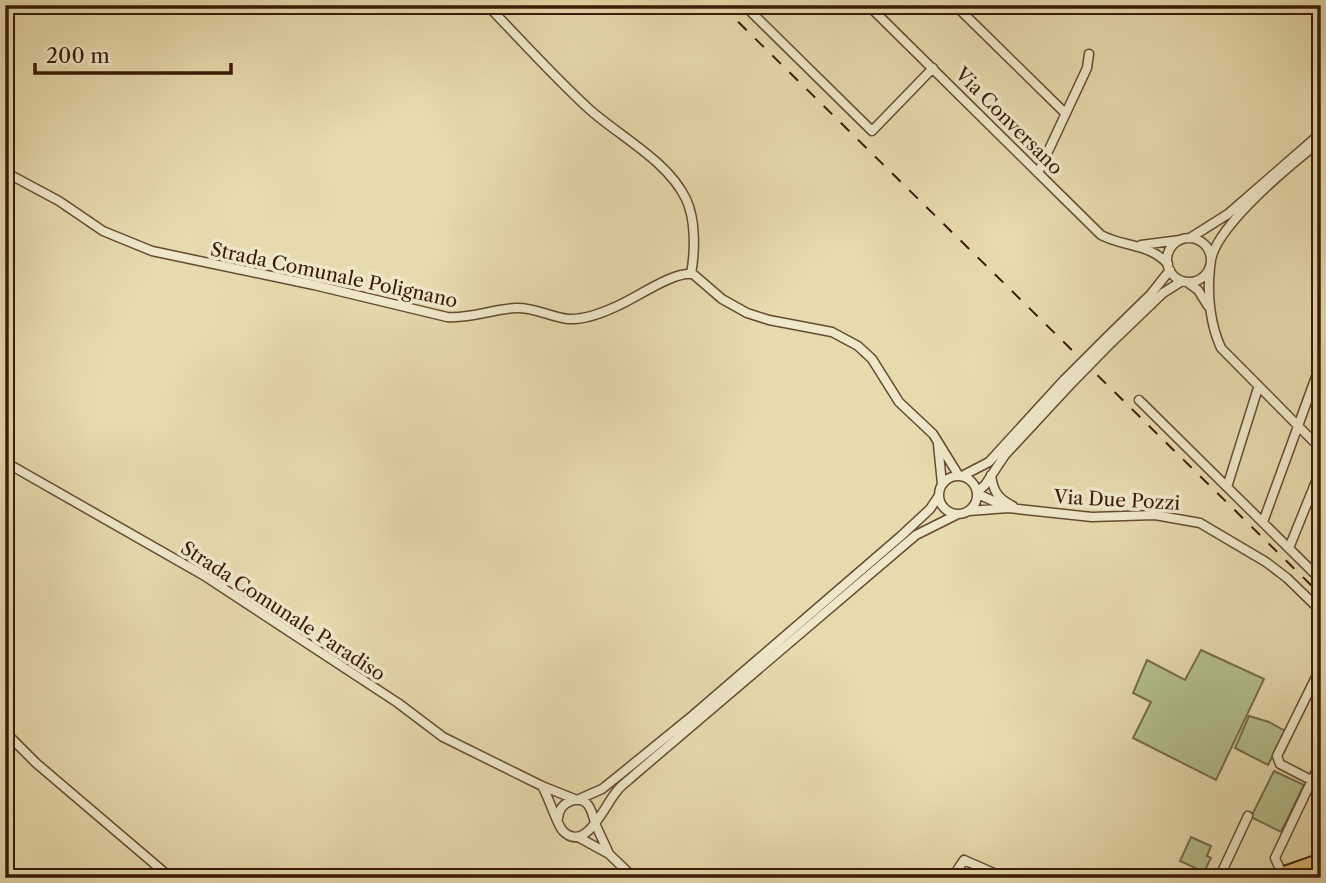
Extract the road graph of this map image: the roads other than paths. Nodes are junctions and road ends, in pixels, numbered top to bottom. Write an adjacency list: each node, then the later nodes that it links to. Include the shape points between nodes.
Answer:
1 (487, 5): 16 (street, via 590,110 628,137 681,189 692,218)
2 (744, 5): 6 (street, via 872,131)
3 (868, 5): 6 (street, Via Conversano)
4 (955, 5): 7 (street)
5 (1089, 54): 7 (street)
6 (933, 68): 11 (street, Via Conversano)
7 (1065, 113): 11 (street)
8 (1321, 133): 12 (street, via 1228,214)
9 (1321, 141): 14 (street, via 1239,215 1217,245)
10 (5, 172): 16 (street, Strada Comunale Polignano, via 103,230 152,251 447,317 525,308 581,317)
11 (1038, 173): 13 (street, Via Conversano, via 1101,235)
12 (1186, 239): 13 (street); 14 (street, via 1205,245); 15 (street, via 1172,246)
13 (1135, 246): 15 (street, Via Conversano, via 1152,250)
14 (1210, 264): 17 (street, via 1201,279); 18 (street)
15 (1169, 267): 17 (street); 19 (street)
16 (691, 274): 25 (street, via 747,313 832,332 858,346 872,359 899,402)
17 (1184, 281): 18 (street, via 1198,290); 19 (street, via 1163,293)
18 (1211, 312): 22 (street, via 1221,348)
19 (1109, 340): 21 (street, bridge)
20 (1321, 363): 24 (street)
21 (1066, 383): 29 (street); 30 (street, via 989,462)
22 (1258, 388): 24 (street); 32 (street)
23 (1139, 400): 32 (street)
24 (1297, 426): 26 (street); 39 (street)
25 (937, 441): 30 (street); 31 (street)
26 (1321, 449)
27 (5, 462): 47 (street, Strada Comunale Paradiso, via 203,575 443,737)
28 (1321, 469): 40 (street)
29 (991, 475): 33 (street); 36 (street, via 999,498)
30 (961, 476): 31 (street); 33 (street)
31 (942, 484): 34 (street)
32 (1227, 487): 39 (street)
33 (977, 493): 35 (street, Via Due Pozzi); 37 (street)
34 (938, 497): 38 (street, via 945,510); 48 (street, via 901,536 692,716 602,789)
35 (1008, 508): 36 (street, Via Due Pozzi); 37 (street, Via Due Pozzi)
36 (1019, 509): 42 (street, Via Due Pozzi, via 1093,517 1155,514 1200,523 1266,562)
37 (969, 512): 38 (street)
38 (956, 515): 51 (street, via 916,536 817,618 616,791)
39 (1263, 522): 40 (street)
40 (1289, 548): 41 (street)
41 (1321, 580)
42 (1321, 611)
43 (1321, 667): 46 (street, via 1277,756 1280,764)
44 (5, 732): 56 (street)
45 (1321, 761): 46 (street)
46 (1311, 780): 55 (street, via 1275,858)
47 (542, 786): 48 (street, Strada Comunale Paradiso); 50 (street)
48 (577, 800): 50 (street, via 566,803); 51 (street, via 588,804)
49 (1248, 816): 60 (street)
50 (558, 818): 52 (street, via 566,833)
51 (595, 821): 52 (street, via 589,832); 53 (street)
52 (577, 837): 53 (street)
53 (609, 854): 57 (street)
54 (1321, 859): 55 (main road)
55 (1282, 875): 61 (main road)
56 (171, 878)
57 (634, 878)
58 (952, 878): 59 (street, via 964,860)
59 (1003, 878)
60 (1219, 878)
61 (1267, 878)

